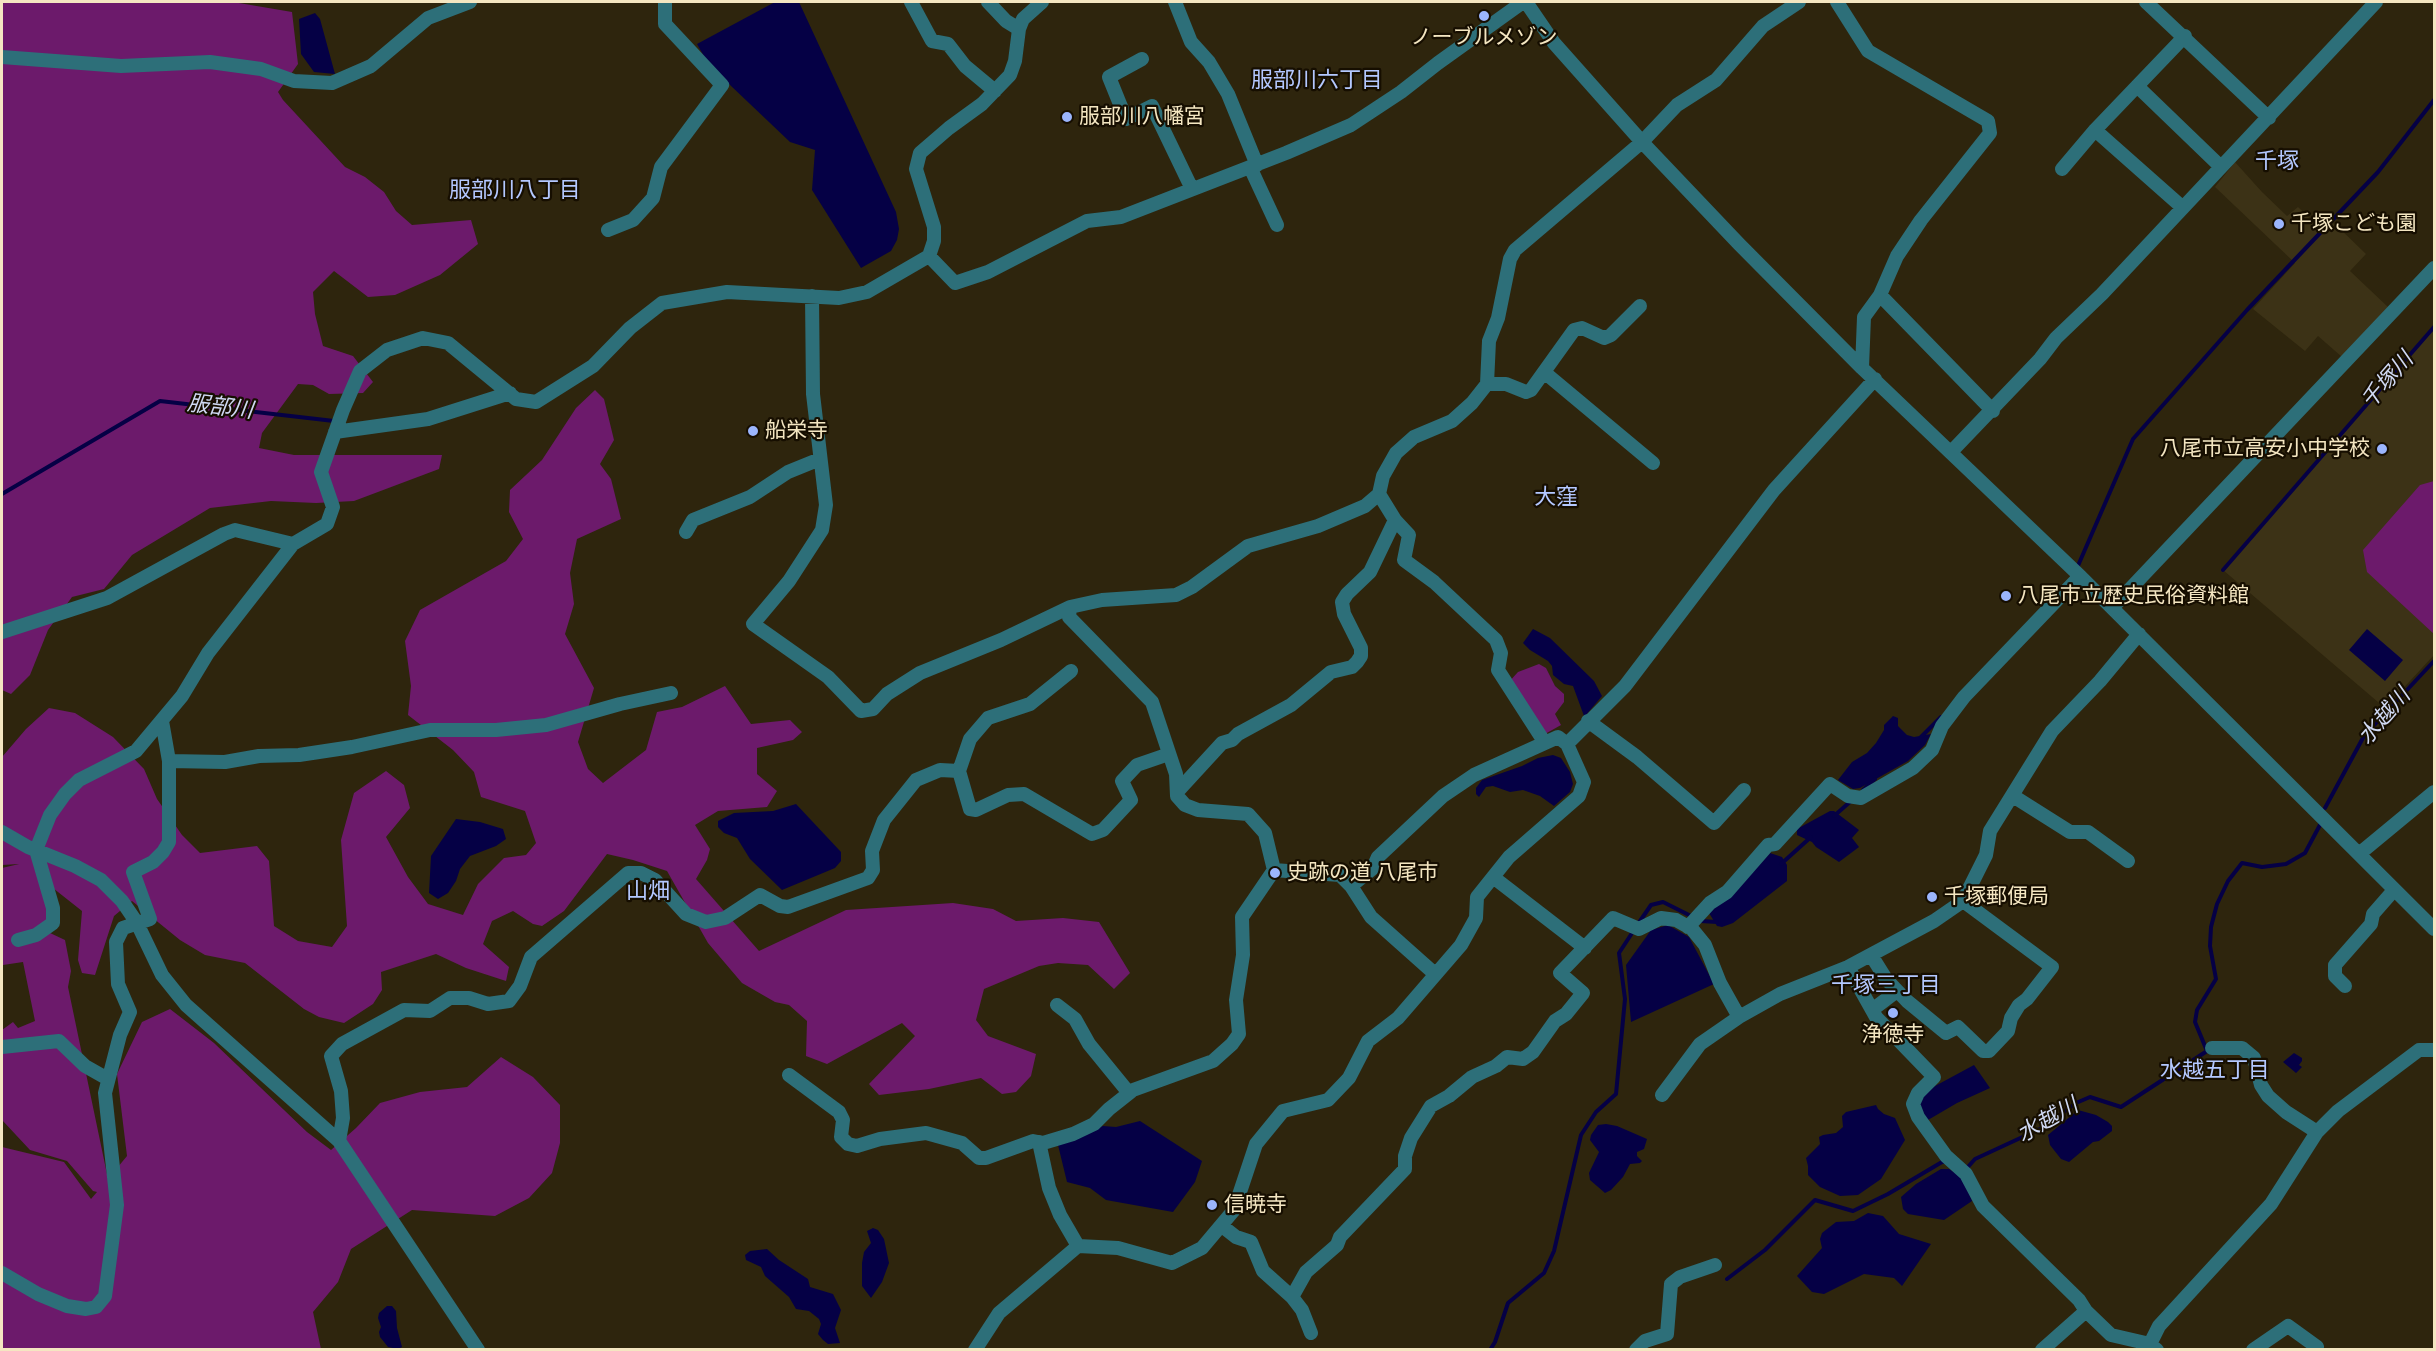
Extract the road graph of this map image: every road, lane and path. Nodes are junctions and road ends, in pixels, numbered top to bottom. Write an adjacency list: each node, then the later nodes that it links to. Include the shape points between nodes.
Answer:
1 (470, 2): 14 (street, via 428,18 371,66 332,82 294,81 261,69 210,62 121,66)
2 (665, 2): 27 (street, via 665,24 722,85 661,166 652,198 633,220)
3 (911, 2): 17 (street, via 932,41 948,44 965,66)
4 (988, 2): 12 (street)
5 (1042, 2): 12 (street, via 1023,19)
6 (1175, 2): 21 (street, via 1191,42 1209,62 1228,94)
7 (1524, 2): 20 (street, via 1554,44); 21 (street, via 1351,125)
8 (1799, 2): 20 (street, via 1763,26 1716,80 1677,105)
9 (1837, 2): 30 (street, via 1868,51 1988,121 1990,133 1921,220 1897,256)
10 (2146, 2): 13 (street)
11 (2376, 2): 18 (street)
12 (1019, 29): 17 (street, via 1010,75)
13 (2184, 36): 16 (street); 18 (street)
14 (2, 57)
15 (1142, 58): 24 (street, via 1109,77 1126,119 1152,106)
16 (2137, 86): 19 (street); 22 (street)
17 (995, 91): 28 (street, via 920,153 916,169 934,227)
18 (2269, 118): 22 (street)
19 (2095, 130): 23 (street); 25 (street)
20 (1642, 142): 33 (street); 36 (street, via 1515,250 1489,341)
21 (1253, 166): 24 (street); 26 (street)
22 (2221, 167): 25 (street)
23 (2062, 169)
24 (1192, 189): 28 (street, via 1121,217 1087,221 988,272 955,283)
25 (2181, 207): 38 (street, via 2056,338)
26 (1277, 225)
27 (608, 230)
28 (929, 256): 31 (street, via 867,292 840,298)
29 (2434, 268): 49 (street)
30 (1880, 295): 33 (street, via 1864,317); 38 (street)
31 (812, 296): 37 (street, via 727,292 662,303 592,366 536,402 516,399); 41 (street, via 813,394)
32 (1640, 306): 34 (street, via 1604,338 1582,328 1574,330)
33 (1862, 368): 35 (street)
34 (1544, 372): 36 (street, via 1526,392 1506,384); 42 (street)
35 (1875, 379): 40 (street); 55 (street, via 1774,490 1625,686)
36 (1487, 384): 43 (street, via 1452,421 1414,437 1396,453 1383,476)
37 (510, 393): 39 (street, via 428,419); 39 (street, via 448,343 423,338 387,350 360,370)
38 (1993, 411): 40 (street)
39 (335, 432): 46 (street, via 321,472 332,515 327,524)
40 (1952, 452): 47 (street)
41 (820, 459): 45 (street, via 788,472 750,497 693,520); 48 (street, via 826,505 822,530 789,581 753,624 828,677 861,711 873,709 887,694 920,673)
42 (1653, 463)
43 (1379, 494): 44 (street); 48 (street, via 1365,506 1318,526 1248,546 1176,595 1102,600)
44 (1395, 520): 56 (street, via 1409,535 1404,560 1434,582 1496,640 1501,653 1497,670); 62 (street, via 1370,572 1342,602 1361,648 1357,662 1331,672 1291,705 1222,743)
45 (686, 532)
46 (293, 544): 50 (street, via 235,530 106,598); 54 (street, via 208,653)
47 (2076, 573): 49 (street); 75 (street, via 1964,697 1942,726 1932,750 1913,768 1861,798 1848,796 1830,784 1775,844 1768,845 1727,892 1710,903)
48 (1070, 607): 58 (street, via 1069,617 1152,702)
49 (2112, 608): 51 (street)
50 (2, 632)
51 (2139, 634): 64 (street, via 2052,731); 67 (street)
52 (1071, 671): 60 (street, via 1030,704 988,718 970,739)
53 (671, 693): 59 (street, via 546,725 430,730 352,747 225,762)
54 (162, 721): 59 (street); 66 (street, via 136,751 80,780 65,794 50,815)
55 (1588, 721): 57 (street); 61 (street, via 1714,823)
56 (1545, 743): 57 (street, via 1558,737); 71 (street, via 1474,775 1443,796)
57 (1567, 744): 70 (street, via 1584,782 1579,796 1509,857)
58 (1169, 754): 60 (street, via 1137,765 1122,782 1131,800 1103,830 1092,834 1024,794 1008,795 976,810 970,809); 62 (street)
59 (169, 761): 74 (street, via 169,843 153,862 133,872 150,918)
60 (959, 771): 95 (street, via 940,770 916,780 884,820 872,850 873,870 867,878 788,907 760,895 725,918 706,922 686,914 655,880 640,873 628,873 531,957 520,986 509,1001 488,1004 450,998 430,1011 404,1010 342,1044 331,1056 341,1091 343,1118)
61 (1744, 790)
62 (1177, 792): 69 (street, via 1185,805 1198,810 1248,814 1265,833)
63 (2433, 794): 67 (street)
64 (2013, 796): 68 (street, via 2070,832 2088,832); 73 (street, via 1990,831 1986,855)
65 (2, 832): 66 (street)
66 (36, 850): 74 (street, via 101,880); 77 (street, via 53,908 53,923)
67 (2359, 854): 72 (street)
68 (2128, 861)
69 (1274, 870): 71 (street, via 1340,875); 92 (street, via 1242,917 1243,955 1236,1000 1239,1034 1213,1061)
70 (1493, 877): 78 (street); 81 (street, via 1477,897 1476,918 1461,945)
71 (1351, 886): 81 (street, via 1371,917)
72 (2394, 890): 76 (street); 82 (street, via 2335,965 2335,976)
73 (1963, 901): 79 (street); 83 (street, via 2052,967 2019,1005 2008,1031 1989,1051 1983,1051 1958,1026 1946,1033)
74 (137, 923): 91 (street, via 123,927 116,942 118,984 130,1012); 95 (street, via 162,975 186,1005)
75 (1688, 927): 78 (street, via 1660,918 1639,930 1613,918); 86 (street, via 1705,945)
76 (2434, 929)
77 (18, 940)
78 (1585, 948): 101 (street, via 1560,973 1583,993 1566,1014 1555,1021 1533,1052 1523,1059 1507,1057 1431,1106 1411,1138 1405,1168 1340,1237 1337,1245 1306,1272)
79 (1871, 955): 80 (street); 83 (street)
80 (1848, 967): 85 (street); 86 (street, via 1780,994)
81 (1435, 974): 97 (street, via 1398,1018 1368,1041 1349,1078 1328,1100 1283,1111 1256,1144 1234,1210)
82 (2345, 986)
83 (1897, 991): 85 (street)
84 (1057, 1005): 92 (street, via 1075,1019 1089,1044)
85 (1872, 1010): 102 (street, via 1934,1077 1912,1104 1918,1117 1946,1156 1966,1174 1983,1206)
86 (1739, 1017): 93 (street, via 1700,1044)
87 (2, 1047): 91 (street, via 59,1041 85,1066)
88 (2212, 1048): 94 (street, via 2242,1048 2254,1058 2268,1096)
89 (2434, 1050): 94 (street, via 2419,1050 2338,1111)
90 (789, 1075): 96 (street, via 839,1112 843,1120 841,1137 848,1144 857,1146 926,1133 962,1143 979,1158 986,1158)
91 (108, 1079): 100 (street, via 105,1093 117,1205 105,1296 96,1306 86,1309 67,1306)
92 (1129, 1093): 96 (street, via 1094,1124)
93 (1662, 1095)
94 (2317, 1132): 104 (street, via 2271,1204 2159,1326)
95 (339, 1141): 106 (street)
96 (1039, 1142): 98 (street, via 1049,1188)
97 (1222, 1226): 98 (street, via 1202,1248 1172,1263 1118,1248); 101 (street, via 1251,1242 1263,1271)
98 (1078, 1246): 107 (street, via 999,1313)
99 (1715, 1265): 108 (street, via 1671,1284 1667,1334 1645,1341)
100 (2, 1273)
101 (1292, 1297): 103 (street)
102 (2086, 1311): 104 (street, via 2111,1335); 109 (street)
103 (1311, 1333)
104 (2153, 1348)
105 (2316, 1349): 110 (street, via 2288,1326)
106 (478, 1350)
107 (975, 1350)
108 (1636, 1350)
109 (2042, 1350)
110 (2253, 1350)

